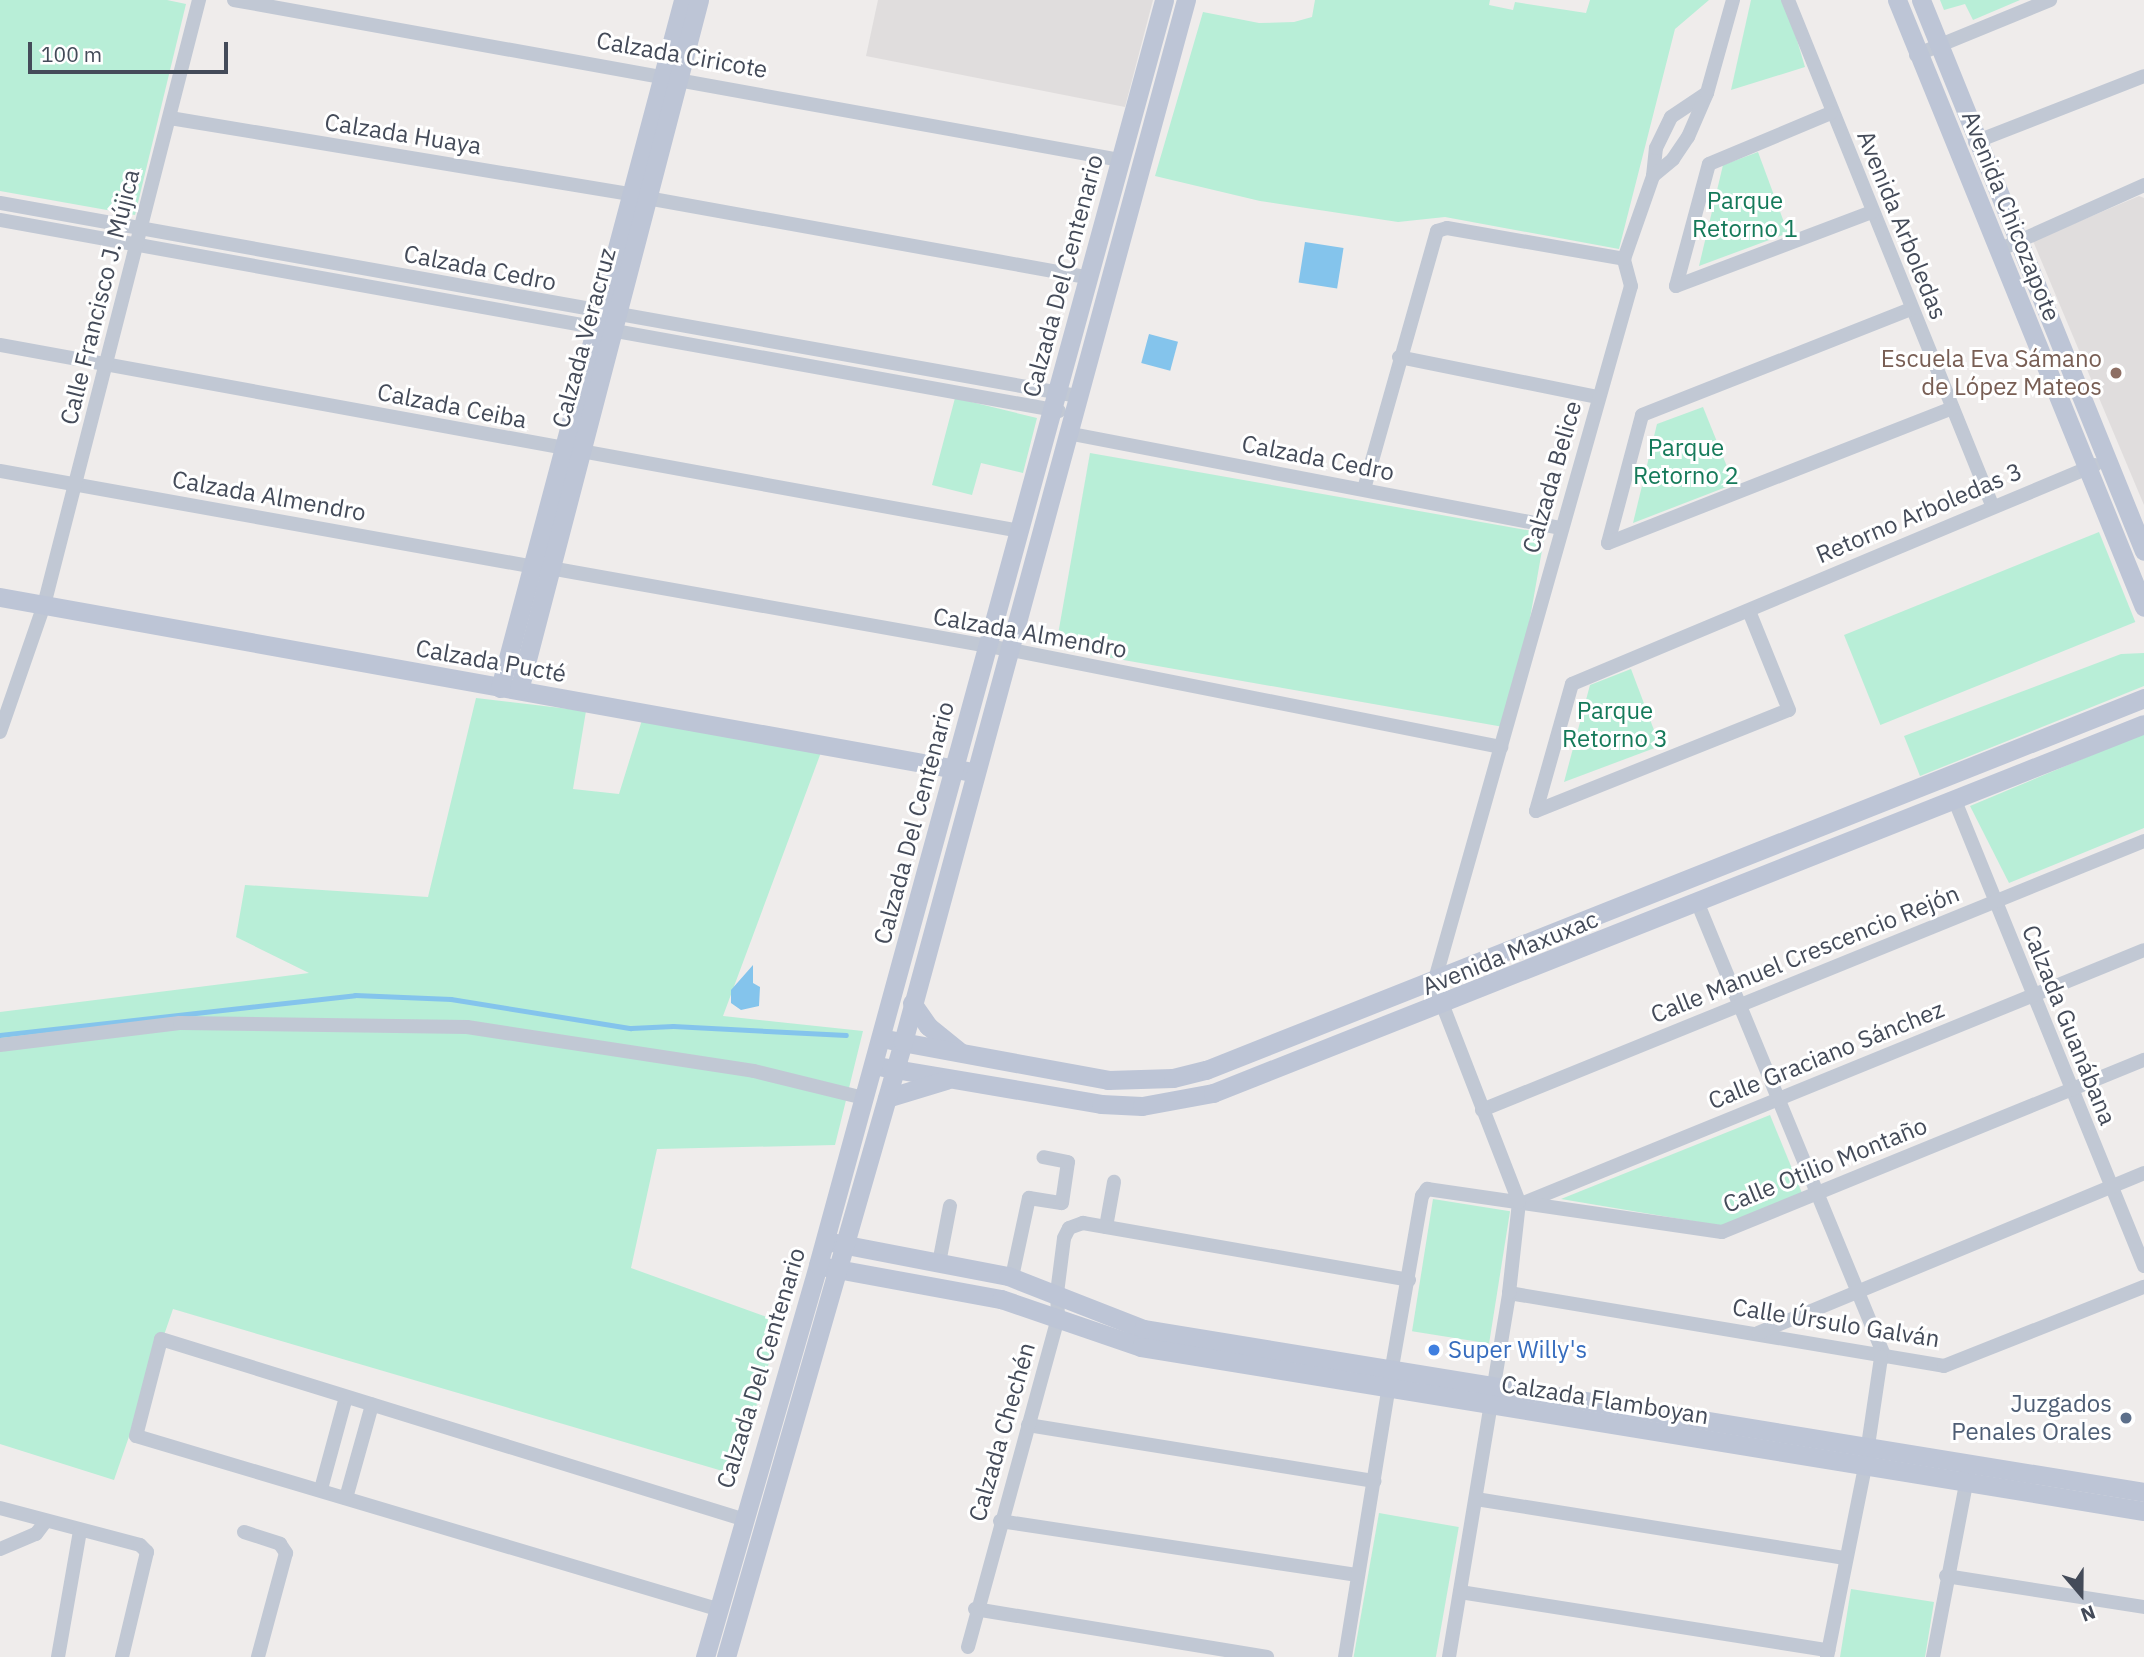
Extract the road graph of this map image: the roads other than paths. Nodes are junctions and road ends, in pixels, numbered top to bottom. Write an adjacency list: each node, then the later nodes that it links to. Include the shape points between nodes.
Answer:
1 (199, 0): 18 (street, Calle Francisco J. Mújica)
2 (234, 0): 14 (street, Calzada Ciricote)
3 (683, 0): 14 (main road, Calzada Veracruz)
4 (699, 0): 14 (main road, Calzada Veracruz)
5 (1164, 0): 20 (main road, Calzada Del Centenario)
6 (1186, 0): 40 (main road, Calzada Del Centenario)
7 (1734, 0): 16 (street)
8 (1788, 0): 17 (street, Avenida Arboledas)
9 (1896, 0): 13 (main road, Avenida Chicozapote)
10 (1921, 0): 12 (main road, Avenida Chicozapote)
11 (2050, 0): 12 (street)
12 (1938, 46): 13 (street); 19 (main road, Avenida Chicozapote)
13 (1916, 55): 30 (main road, Avenida Chicozapote)
14 (671, 76): 20 (street, Calzada Ciricote); 23 (main road, Calzada Veracruz)
15 (2144, 76): 19 (street)
16 (1707, 93): 21 (street, via 1674,159); 21 (street, via 1671,117 1656,148)
17 (1831, 113): 25 (street, Avenida Arboledas); 25 (street, via 1709,164 1676,286)
18 (170, 118): 23 (street, Calzada Huaya); 27 (street, Calle Francisco J. Mújica)
19 (1975, 142): 28 (main road, Avenida Chicozapote)
20 (1121, 160): 32 (main road, Calzada Del Centenario)
21 (1653, 176): 31 (street)
22 (2144, 186): 28 (street)
23 (638, 196): 32 (street, Calzada Huaya); 34 (main road, Calzada Veracruz)
24 (0, 203): 27 (street, Calzada Cedro)
25 (1871, 212): 33 (street, Avenida Arboledas)
26 (0, 220): 29 (street, Calzada Cedro)
27 (141, 225): 29 (street, Calle Francisco J. Mújica); 34 (street, Calzada Cedro)
28 (2021, 241): 30 (street); 44 (main road, Avenida Chicozapote)
29 (137, 244): 34 (street, Calzada Cedro); 37 (street, Calle Francisco J. Mújica)
30 (1999, 250): 45 (main road, Avenida Chicozapote)
31 (1623, 259): 36 (street, via 1447,228 1437,231); 38 (street, Calzada Belice, via 1631,286)
32 (1088, 277): 39 (main road, Calzada Del Centenario)
33 (1911, 309): 41 (street, Avenida Arboledas); 41 (street, via 1642,415 1608,543)
34 (604, 323): 39 (street, Calzada Cedro); 43 (main road, Calzada Veracruz)
35 (0, 345): 37 (street, Calzada Ceiba)
36 (1399, 357): 38 (street); 48 (street)
37 (106, 363): 43 (street, Calzada Ceiba); 47 (street, Calle Francisco J. Mújica)
38 (1598, 397): 50 (street, Calzada Belice)
39 (1054, 401): 40 (street, Calzada Cedro); 51 (main road, Calzada Del Centenario)
40 (1074, 405): 42 (main road, Calzada Del Centenario)
41 (1952, 408): 49 (street, Avenida Arboledas)
42 (1067, 433): 48 (street, Calzada Cedro); 60 (main road, Calzada Del Centenario)
43 (570, 452): 51 (street, Calzada Ceiba); 53 (main road, Calzada Veracruz); 54 (main road, Calzada Veracruz)
44 (2108, 462): 45 (street, Retorno Arboledas 3); 52 (main road, Avenida Chicozapote)
45 (2087, 467): 49 (street, Retorno Arboledas 3); 57 (main road, Avenida Chicozapote)
46 (0, 471): 47 (street, Calzada Almendro)
47 (76, 485): 53 (street, Calzada Almendro); 56 (street, Calle Francisco J. Mújica)
48 (1364, 489): 50 (street, Calzada Cedro)
49 (1992, 505): 58 (street, Retorno Arboledas 3)
50 (1561, 528): 65 (street, Calzada Belice)
51 (1019, 531): 59 (main road, Calzada Del Centenario)
52 (2144, 551)
53 (529, 566): 61 (main road, Calzada Veracruz)
54 (550, 568): 59 (street, Calzada Almendro); 61 (main road, Calzada Veracruz)
55 (0, 597): 56 (main road, Calzada Pucté)
56 (44, 605): 61 (main road, Calzada Pucté); 64 (street, Calle Francisco J. Mújica)
57 (2144, 607)
58 (1749, 611): 58 (street, Retorno Arboledas 3, via 1789,710 1536,811 1572,684)
59 (987, 648): 60 (street, Calzada Almendro); 66 (main road, Calzada Del Centenario)
60 (1007, 649): 65 (street, Calzada Almendro); 67 (main road, Calzada Del Centenario)
61 (510, 689): 66 (main road, Calzada Pucté)
62 (2144, 698): 73 (main road, Avenida Maxuxac)
63 (2144, 724): 68 (main road, Avenida Maxuxac)
64 (0, 733)
65 (1501, 747): 73 (street, Calzada Belice)
66 (954, 769): 67 (main road, Calzada Pucté); 78 (main road, Calzada Del Centenario)
67 (974, 773): 75 (main road, Calzada Del Centenario)
68 (1955, 801): 70 (street, Calzada Guanábana); 71 (main road, Avenida Maxuxac)
69 (2144, 841): 70 (street, Calle Manuel Crescencio Rejón)
70 (1995, 903): 74 (street, Calzada Guanábana); 76 (street, Calle Manuel Crescencio Rejón)
71 (1698, 904): 76 (street); 77 (main road, Avenida Maxuxac)
72 (2144, 950): 74 (street, Calle Graciano Sánchez)
73 (1433, 983): 77 (street); 85 (main road, Avenida Maxuxac, via 1206,1070 1142,1081)
74 (2033, 995): 87 (street, Calzada Guanábana); 91 (street, Calle Graciano Sánchez)
75 (912, 1003): 79 (main road, Calzada Del Centenario); 81 (main road, via 928,1026)
76 (1740, 1003): 91 (street); 92 (street, Calle Manuel Crescencio Rejón)
77 (1442, 1006): 88 (main road, Avenida Maxuxac, via 1246,1084 1177,1102 1101,1104); 92 (street)
78 (880, 1038): 79 (main road, Avenida Maxuxac); 83 (main road, Calzada Del Centenario)
79 (903, 1042): 81 (main road, Avenida Maxuxac); 84 (main road, Calzada Del Centenario)
80 (0, 1045): 89 (street, via 180,1023 467,1027 754,1071)
81 (963, 1055): 85 (main road, Avenida Maxuxac)
82 (2144, 1060): 87 (street, Calle Otilio Montaño)
83 (873, 1065): 84 (main road, Avenida Maxuxac); 89 (main road, Calzada Del Centenario)
84 (895, 1069): 86 (main road, Avenida Maxuxac); 90 (main road, Calzada Del Centenario)
85 (1063, 1072): 88 (main road)
86 (957, 1077): 88 (main road, Avenida Maxuxac); 90 (main road)
87 (2071, 1089): 96 (street, Calzada Guanábana); 97 (street, Calle Otilio Montaño)
88 (1058, 1096)
89 (864, 1098): 101 (main road, Calzada Del Centenario)
90 (887, 1098): 102 (main road, Calzada Del Centenario)
91 (1779, 1098): 97 (street); 98 (street, Calle Graciano Sánchez)
92 (1482, 1110): 98 (street)
93 (1042, 1157): 107 (street, via 1068,1162 1062,1203 1029,1198)
94 (2144, 1173): 96 (street)
95 (1114, 1182): 100 (street)
96 (2110, 1187): 105 (street, Calzada Guanábana); 110 (street)
97 (1817, 1194): 98 (street, Calle Otilio Montaño, via 1722,1232); 110 (street)
98 (1522, 1202): 108 (street, Calle Otilio Montaño, via 1427,1189 1422,1196); 112 (street)
99 (950, 1206): 103 (street)
100 (1106, 1227): 108 (street); 111 (street, Calzada Chechén, via 1083,1223 1069,1228)
101 (825, 1240): 102 (main road, Calzada Flamboyan); 104 (main road, Calzada Del Centenario)
102 (844, 1245): 103 (main road, Calzada Flamboyan); 106 (main road, Calzada Del Centenario)
103 (939, 1263): 107 (main road, Calzada Flamboyan)
104 (818, 1265): 106 (main road, Calzada Flamboyan); 130 (main road, Calzada Del Centenario)
105 (2144, 1266)
106 (838, 1269): 113 (main road, Calzada Flamboyan, via 1002,1299); 149 (main road, Calzada Del Centenario)
107 (1012, 1277): 111 (main road, Calzada Flamboyan)
108 (1409, 1280): 116 (street)
109 (2144, 1287): 115 (street, Calle Úrsulo Galván, via 1944,1366)
110 (1858, 1291): 114 (street); 115 (street)
111 (1057, 1293): 113 (street, Calzada Chechén); 116 (main road, Calzada Flamboyan, via 1143,1329)
112 (1509, 1293): 114 (street, Calle Úrsulo Galván); 118 (street)
113 (1058, 1318): 116 (main road, Calzada Flamboyan, via 1141,1348); 120 (street, Calzada Chechén)
114 (1756, 1333): 115 (street, Calle Úrsulo Galván)
115 (1883, 1357): 121 (street)
116 (1391, 1381): 118 (main road, Calzada Flamboyan); 123 (street)
117 (346, 1397): 119 (street); 124 (street); 124 (street, via 161,1339 135,1436)
118 (1491, 1398): 121 (main road, Calzada Flamboyan); 127 (street)
119 (372, 1405): 126 (street); 130 (street)
120 (1028, 1425): 123 (street); 131 (street, Calzada Chechén)
121 (1866, 1456): 122 (main road, Calzada Flamboyan); 136 (street)
122 (1968, 1472): 125 (main road, Calzada Flamboyan); 129 (main road, Calzada Flamboyan); 138 (street)
123 (1374, 1482): 137 (street)
124 (321, 1489): 126 (street)
125 (2144, 1492)
126 (346, 1498): 141 (street)
127 (1476, 1499): 136 (street); 139 (street)
128 (0, 1508): 132 (street)
129 (2144, 1511)
130 (741, 1519): 141 (main road, Calzada Del Centenario)
131 (1000, 1521): 137 (street); 142 (street, Calzada Chechén)
132 (45, 1522): 133 (street); 135 (street, via 36,1534)
133 (80, 1531): 145 (street); 146 (street, via 140,1545 147,1552 148,1563)
134 (244, 1532): 147 (street, via 280,1544 286,1553)
135 (0, 1549)
136 (1845, 1558): 144 (street)
137 (1358, 1574): 151 (street)
138 (1946, 1576): 140 (street); 153 (street)
139 (1460, 1592): 144 (street); 152 (street)
140 (2144, 1607)
141 (717, 1609): 148 (main road, Calzada Del Centenario)
142 (975, 1609): 143 (street, Calzada Chechén); 150 (street)
143 (968, 1647)
144 (1828, 1653)
145 (58, 1657)
146 (122, 1657)
147 (258, 1657)
148 (705, 1657)
149 (726, 1657)
150 (1266, 1657)
151 (1345, 1657)
152 (1449, 1657)
153 (1933, 1657)

